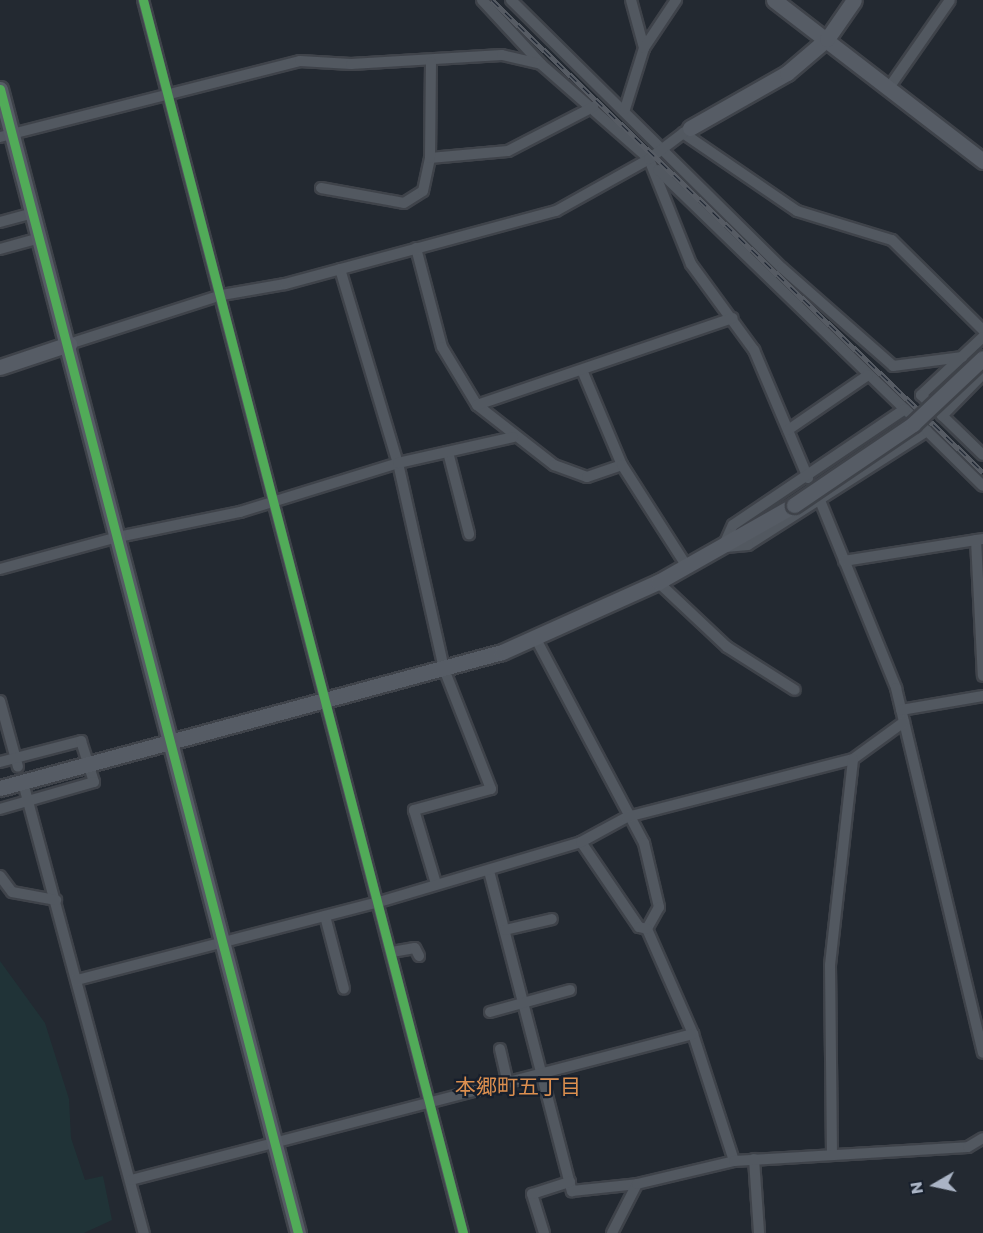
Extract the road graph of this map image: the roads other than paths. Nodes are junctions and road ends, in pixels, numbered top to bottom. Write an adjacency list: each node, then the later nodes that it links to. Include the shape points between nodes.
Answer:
1 (143, 0): 15 (street)
2 (482, 0): 12 (street)
3 (511, 0): 17 (street)
4 (632, 0): 10 (street)
5 (675, 0): 10 (street)
6 (774, 0): 9 (street)
7 (854, 0): 9 (street)
8 (950, 0): 14 (street)
9 (827, 39): 14 (street); 18 (street, via 773,84)
10 (644, 48): 17 (street)
11 (431, 62): 12 (street, via 502,55); 15 (street, via 300,60); 21 (street)
12 (541, 64): 16 (street)
13 (0, 89): 19 (street)
14 (888, 89): 22 (street)
15 (166, 94): 19 (street); 31 (street)
16 (593, 107): 21 (street, via 508,151); 23 (street)
17 (625, 109): 20 (street)
18 (686, 131): 20 (street); 33 (street, via 797,211 892,240)
19 (6, 136): 25 (street)
20 (662, 150): 23 (street); 36 (street, via 893,366)
21 (430, 158): 24 (street, via 423,191 404,203)
22 (983, 161)
23 (651, 163): 28 (street, via 556,211); 32 (street, via 691,264); 40 (street)
24 (321, 188)
25 (33, 213): 26 (street); 27 (street)
26 (0, 222)
27 (40, 238): 29 (street); 35 (street)
28 (416, 248): 30 (street); 42 (street, via 442,347)
29 (0, 249)
30 (340, 269): 31 (street); 50 (street)
31 (222, 295): 35 (street); 54 (street)
32 (733, 318): 39 (street); 45 (street, via 754,350)
33 (983, 330)
34 (983, 337): 36 (street)
35 (69, 344): 38 (street); 57 (street)
36 (962, 357): 44 (street, via 921,395)
37 (983, 358): 59 (street, bridge, via 914,424 794,505)
38 (0, 367)
39 (582, 370): 42 (street); 51 (street)
40 (868, 375): 43 (street); 45 (street)
41 (983, 375): 44 (street)
42 (477, 405): 47 (street)
43 (905, 409): 46 (street); 52 (street)
44 (942, 416): 49 (street)
45 (788, 430): 52 (street)
46 (927, 430): 53 (street); 55 (street)
47 (513, 437): 48 (street); 51 (street, via 554,465 587,477)
48 (448, 452): 50 (street); 56 (street)
49 (983, 455)
50 (398, 463): 54 (street); 65 (street)
51 (622, 465): 61 (street)
52 (808, 478): 59 (street, via 733,525)
53 (983, 486)
54 (274, 498): 57 (street, via 240,512); 69 (street)
55 (821, 503): 59 (street, via 748,545); 60 (street)
56 (469, 534)
57 (118, 537): 62 (street); 73 (street)
58 (979, 540): 60 (street); 66 (street)
59 (723, 547): 61 (street)
60 (844, 561): 71 (street)
61 (686, 565): 63 (street)
62 (0, 569)
63 (658, 582): 64 (street); 67 (street, via 727,647)
64 (536, 639): 65 (street); 82 (street)
65 (444, 669): 69 (street); 86 (street, via 491,789 414,810)
66 (983, 676)
67 (795, 690)
68 (983, 696): 71 (street)
69 (325, 700): 73 (street); 88 (street)
70 (0, 701): 77 (street)
71 (901, 710): 72 (street)
72 (904, 722): 74 (street); 103 (street)
73 (171, 741): 75 (street); 93 (street)
74 (853, 759): 82 (street); 109 (street, via 830,965)
75 (88, 761): 77 (street, via 81,741); 78 (street); 80 (street, via 94,782)
76 (0, 762): 77 (street)
77 (17, 762)
78 (0, 788)
79 (25, 790): 80 (street)
80 (31, 802): 81 (street); 87 (street)
81 (0, 810)
82 (627, 817): 83 (street); 91 (street, via 644,843 657,887 659,907)
83 (581, 842): 84 (street); 91 (street, via 639,927)
84 (489, 871): 86 (street); 92 (street)
85 (0, 876): 87 (street, via 20,896)
86 (436, 885): 88 (street)
87 (56, 900): 96 (street)
88 (379, 902): 89 (street); 94 (street)
89 (325, 916): 93 (street); 97 (street)
90 (552, 919): 92 (street)
91 (646, 929): 101 (street)
92 (505, 930): 99 (street)
93 (222, 943): 96 (street); 108 (street)
94 (392, 952): 95 (street, via 415,948); 106 (street)
95 (418, 956)
96 (77, 980): 112 (street)
97 (344, 989)
98 (570, 990): 99 (street)
99 (525, 1002): 100 (street); 104 (street)
100 (490, 1012)
101 (693, 1034): 104 (street); 111 (street)
102 (500, 1049): 105 (street)
103 (983, 1053)
104 (545, 1074): 105 (street); 113 (street)
105 (508, 1083): 106 (street)
106 (430, 1103): 108 (street); 117 (street)
107 (983, 1138): 109 (street, via 968,1147)
108 (274, 1141): 112 (street); 116 (street)
109 (832, 1155): 110 (street)
110 (754, 1159): 111 (street); 120 (street)
111 (734, 1161): 114 (street)
112 (131, 1180): 115 (street)
113 (570, 1182): 114 (street, via 572,1191); 118 (street, via 532,1194)
114 (637, 1184): 119 (street)
115 (144, 1233)
116 (298, 1233)
117 (464, 1233)
118 (544, 1233)
119 (612, 1233)
120 (759, 1233)

